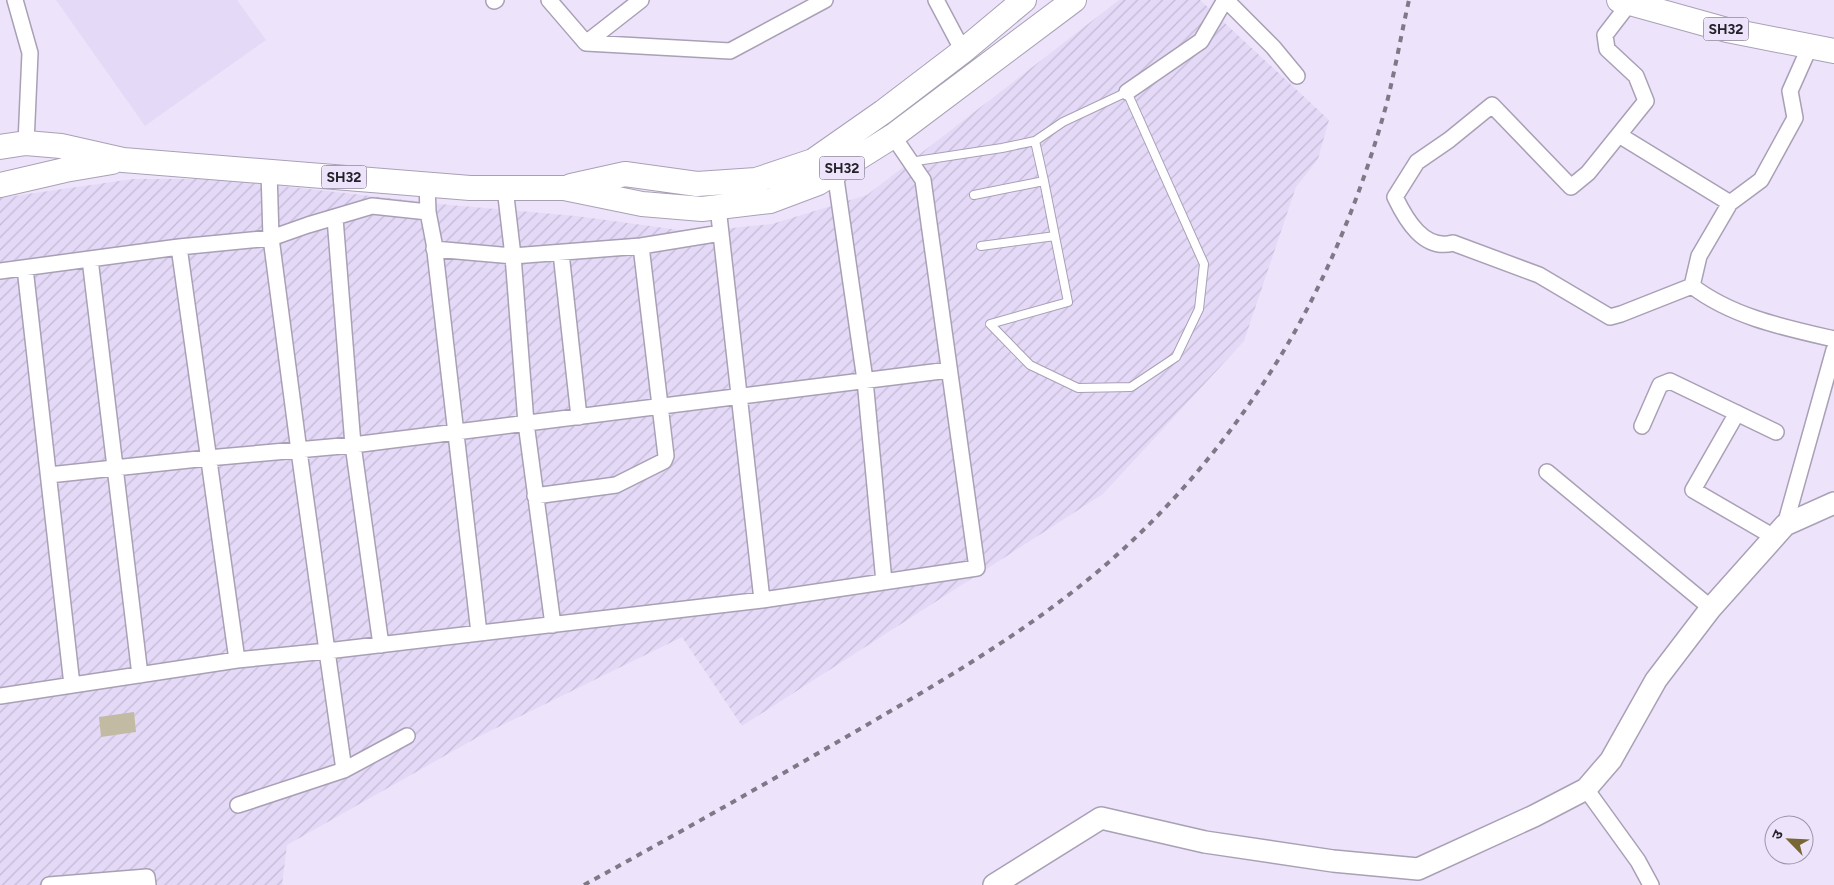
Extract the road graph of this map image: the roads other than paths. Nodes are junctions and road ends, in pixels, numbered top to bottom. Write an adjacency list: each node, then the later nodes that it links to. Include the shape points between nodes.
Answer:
1 (15, 0): 19 (street, via 30,53)
2 (549, 0): 10 (street)
3 (641, 0): 10 (street)
4 (825, 0): 10 (street, via 730,51)
5 (936, 0): 12 (street)
6 (1024, 0): 12 (main road, SH32)
7 (1074, 0): 17 (main road, SH32)
8 (1226, 0): 14 (street); 15 (street, via 1201,41)
9 (1627, 1): 11 (main road, SH32, via 1728,30); 16 (street, via 1605,35 1607,49 1636,76 1646,101)
10 (586, 43)
11 (1810, 46): 13 (main road, SH32); 31 (street, via 1790,91 1795,118 1761,180)
12 (963, 51): 29 (main road, SH32, via 813,161 756,180 697,184 624,174)
13 (1834, 51)
14 (1297, 76)
15 (1128, 92): 18 (lane, via 1063,122); 36 (lane, via 1204,264 1199,310 1176,357 1131,387 1078,388 1030,365 990,324 1068,302)
16 (1619, 135): 31 (street); 47 (street, via 1588,173 1571,187 1492,105 1417,162 1395,197 1404,216 1427,242 1443,246 1453,243 1539,275 1610,316)
17 (893, 136): 22 (street); 24 (main road, SH32)
18 (1035, 141): 22 (lane); 25 (lane)
19 (26, 143): 20 (main road, SH32); 21 (main road, SH32, via 61,146)
20 (0, 147)
21 (123, 160): 23 (main road, SH32); 27 (main road, SH32)
22 (910, 162): 50 (street, via 923,180)
23 (269, 171): 26 (main road, SH32); 37 (street)
24 (834, 172): 32 (main road, SH32, via 818,183 770,202); 51 (street)
25 (1044, 181): 30 (lane); 36 (lane)
26 (427, 184): 28 (main road, SH32); 33 (street)
27 (0, 185)
28 (506, 188): 29 (main road, SH32); 43 (street)
29 (564, 188): 32 (main road, SH32, via 642,204 702,209)
30 (974, 195)
31 (1730, 203): 47 (street, via 1699,256)
32 (718, 207): 35 (street)
33 (428, 212): 34 (street, via 372,206); 41 (street)
34 (335, 218): 37 (street); 60 (street)
35 (721, 233): 38 (street); 52 (street)
36 (1055, 236): 39 (lane)
37 (271, 238): 40 (street); 61 (street)
38 (642, 246): 42 (street); 53 (street)
39 (981, 246)
40 (179, 247): 44 (street); 62 (street)
41 (434, 249): 43 (street); 58 (street)
42 (561, 252): 43 (street); 55 (street)
43 (514, 256): 56 (street)
44 (90, 259): 45 (street); 63 (street)
45 (25, 268): 46 (street); 65 (street)
46 (0, 271)
47 (1692, 286): 48 (street, via 1712,300 1768,323)
48 (1834, 339)
49 (1834, 350): 68 (street)
50 (949, 370): 51 (street); 69 (street, via 977,568)
51 (865, 380): 52 (street); 69 (street)
52 (739, 397): 53 (street); 70 (street)
53 (660, 406): 55 (street); 66 (street, via 664,461 616,486)
54 (1737, 413): 57 (street, via 1670,380 1660,385); 59 (street); 68 (street, via 1693,490)
55 (579, 417): 56 (street)
56 (526, 423): 58 (street); 66 (street)
57 (1642, 426)
58 (455, 432): 60 (street); 73 (street)
59 (1776, 432)
60 (353, 445): 61 (street); 74 (street)
61 (299, 451): 62 (street); 75 (street)
62 (208, 458): 63 (street); 76 (street)
63 (116, 468): 65 (street); 77 (street)
64 (1547, 472): 71 (street)
65 (49, 475): 78 (street)
66 (535, 496): 72 (street)
67 (1834, 503): 68 (street)
68 (1780, 531): 71 (street)
69 (884, 582): 70 (street)
70 (762, 600): 72 (street)
71 (1711, 608): 82 (street, via 1656,680 1611,760)
72 (553, 625): 73 (street)
73 (479, 633): 74 (street)
74 (382, 645): 75 (street)
75 (328, 651): 76 (street); 81 (street)
76 (237, 660): 77 (street)
77 (140, 674): 78 (street)
78 (72, 685): 79 (street)
79 (0, 696)
80 (407, 736): 81 (street)
81 (344, 770): 83 (street)
82 (1586, 789): 86 (street, via 1418,869 1332,861 1205,842 1101,818); 87 (street, via 1638,861)
83 (238, 805)
84 (49, 885): 85 (street, via 147,877)
85 (148, 885)
86 (994, 885)
87 (1651, 885)

